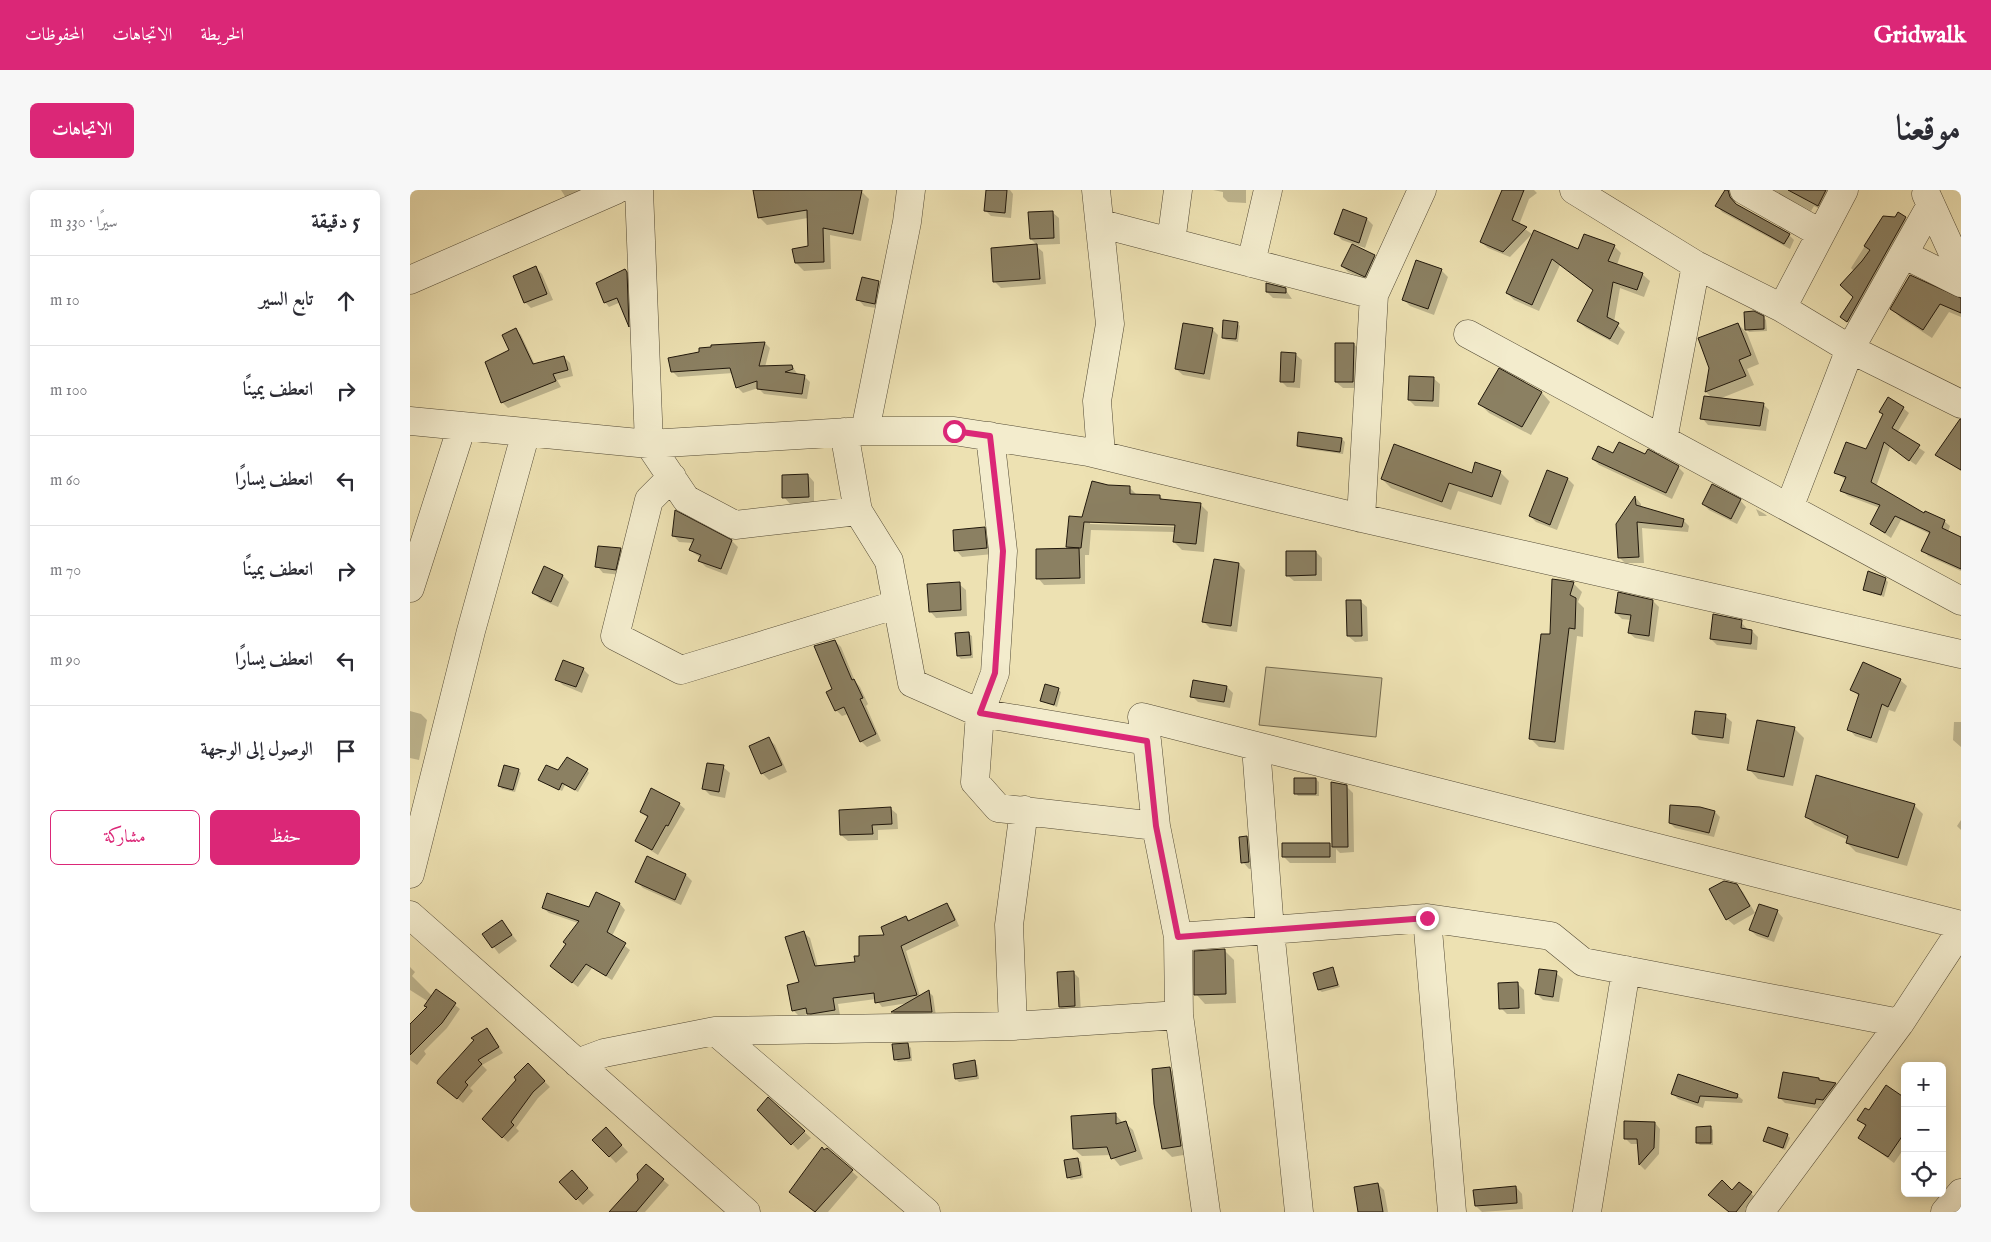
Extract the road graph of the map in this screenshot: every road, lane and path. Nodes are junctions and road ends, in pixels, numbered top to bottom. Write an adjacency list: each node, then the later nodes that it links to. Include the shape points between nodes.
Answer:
1 (616, 190): 19 (street)
2 (639, 190): 32 (street)
3 (911, 190): 28 (street, via 907,222)
4 (1096, 190): 12 (street)
5 (1178, 190): 14 (street)
6 (1268, 190): 16 (street)
7 (1422, 190): 21 (street)
8 (1574, 190): 17 (street)
9 (1744, 190): 13 (street)
10 (1844, 190): 13 (street)
11 (1928, 198): 15 (street); 18 (street)
12 (1102, 224): 14 (street); 33 (street, via 1110,324 1097,401)
13 (1820, 233): 22 (street)
14 (1171, 242): 16 (street)
15 (1905, 255): 20 (street); 24 (street)
16 (1251, 263): 21 (street)
17 (1696, 265): 22 (street); 31 (street)
18 (1961, 271)
19 (410, 280)
20 (1961, 283)
21 (1374, 295): 37 (street)
22 (1782, 308): 24 (street)
23 (1468, 334): 31 (street)
24 (1850, 349): 25 (street); 35 (street)
25 (1961, 404)
26 (410, 421): 27 (street)
27 (462, 426): 29 (street); 38 (street)
28 (854, 431): 30 (street, via 954,431); 32 (street); 36 (street)
29 (526, 432): 32 (street); 47 (street, via 471,631)
30 (990, 436): 33 (street); 42 (street, via 1003,551 995,673)
31 (1663, 440): 35 (street)
32 (649, 444): 34 (street)
33 (1101, 454): 37 (street)
34 (672, 477): 36 (street, via 686,499 734,525); 40 (street, via 650,500 615,636 681,670)
35 (1789, 508): 39 (street)
36 (858, 511): 40 (street, via 889,560)
37 (1361, 518): 41 (street)
38 (410, 588)
39 (1961, 601)
40 (896, 604): 42 (street, via 912,683)
41 (1961, 654)
42 (980, 713): 43 (street); 45 (street, via 975,782 998,808)
43 (1147, 741): 44 (street, via 1142,718); 46 (street)
44 (1256, 746): 50 (street); 51 (street)
45 (1024, 810): 46 (street); 57 (street, via 1008,925)
46 (1156, 826): 53 (street)
47 (410, 874)
48 (410, 915): 59 (street)
49 (1427, 918): 51 (street); 54 (street, via 1551,936 1583,962); 65 (street)
50 (1961, 925)
51 (1270, 930): 53 (street); 64 (street)
52 (1961, 930): 56 (street)
53 (1178, 937): 55 (street)
54 (1626, 970): 56 (street); 66 (street)
55 (1179, 1015): 57 (street); 63 (street)
56 (1900, 1022): 67 (street)
57 (1013, 1026): 58 (street)
58 (715, 1031): 59 (street, via 604,1053); 62 (street)
59 (577, 1063): 61 (street)
60 (1961, 1193): 68 (street)
61 (746, 1212)
62 (926, 1212)
63 (1206, 1212)
64 (1299, 1212)
65 (1452, 1212)
66 (1587, 1212)
67 (1760, 1212)
68 (1945, 1212)

